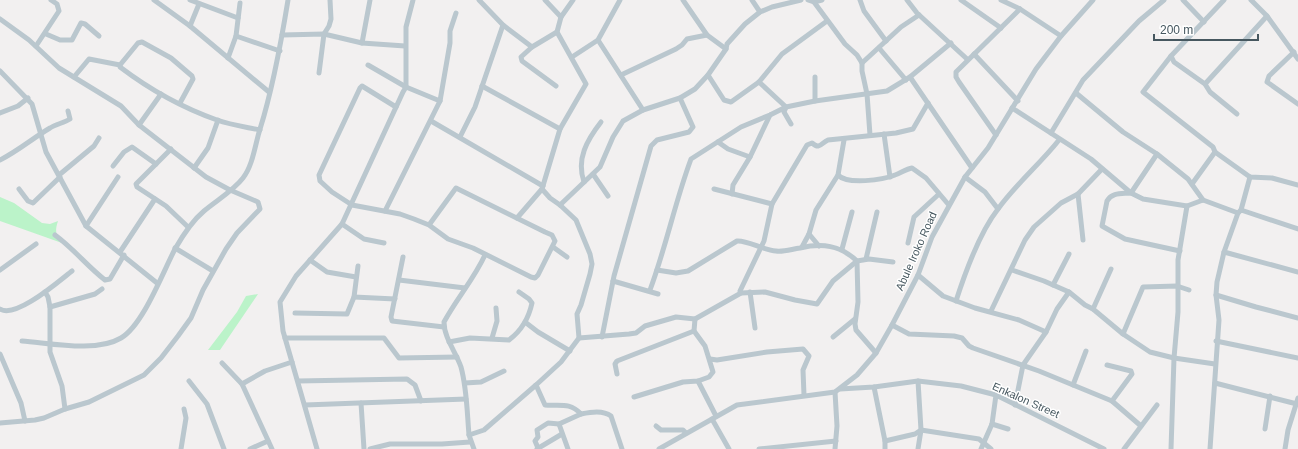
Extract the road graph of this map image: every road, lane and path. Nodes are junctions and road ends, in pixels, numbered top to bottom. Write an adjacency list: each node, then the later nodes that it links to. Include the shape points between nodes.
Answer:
1 (51, 0): 43 (street, via 57,4 59,11)
2 (154, 0): 40 (street)
3 (190, 0): 28 (street)
4 (288, 0): 45 (street)
5 (330, 0): 44 (street, via 330,26)
6 (370, 0): 52 (street)
7 (414, 0): 55 (street, via 406,27)
8 (479, 0): 39 (street)
9 (544, 0): 33 (street)
10 (573, 0): 33 (street)
11 (620, 0): 50 (street)
12 (683, 0): 46 (street)
13 (752, 0): 30 (street)
14 (801, 0): 30 (street)
15 (808, 0): 26 (street)
16 (822, 0): 26 (street)
17 (860, 0): 51 (street, via 864,11)
18 (907, 0): 32 (street)
19 (962, 0): 41 (street)
20 (1001, 0): 29 (street)
21 (1093, 0): 49 (street, Abule Iroko Road)
22 (1164, 0): 83 (street, via 1134,27 1084,80)
23 (1183, 0): 38 (street)
24 (1224, 0): 38 (street)
25 (1251, 0): 34 (street)
26 (814, 2): 37 (street)
27 (240, 3): 35 (street)
28 (199, 4): 35 (street); 40 (street)
29 (1020, 9): 41 (street); 49 (street)
30 (760, 12): 58 (street, via 745,24 727,44)
31 (456, 13): 88 (street, via 450,31)
32 (919, 15): 51 (street); 53 (street)
33 (561, 16): 42 (street)
34 (1268, 16): 60 (street); 78 (street)
35 (238, 18): 48 (street)
36 (0, 19): 54 (street)
37 (827, 21): 67 (street, via 845,44 858,55); 77 (street, via 782,54)
38 (1204, 22): 62 (street)
39 (503, 25): 56 (street); 79 (street)
40 (190, 26): 64 (street)
41 (1000, 28): 61 (street)
42 (557, 32): 56 (street); 63 (street)
43 (46, 34): 47 (street, via 60,40 72,40 81,23); 54 (street)
44 (324, 34): 45 (street); 52 (street); 71 (street)
45 (282, 35): 59 (street)
46 (708, 35): 58 (street); 72 (street, via 686,38 676,49)
47 (99, 36)
48 (236, 36): 59 (street); 64 (street)
49 (1061, 36): 90 (street, Abule Iroko Road, via 1036,69)
50 (598, 40): 63 (street); 72 (street)
51 (886, 41): 57 (street)
52 (362, 43): 55 (street)
53 (951, 43): 65 (street); 76 (street)
54 (36, 46): 74 (street, via 50,61)
55 (405, 46): 81 (street)
56 (532, 47): 80 (street, via 521,57 522,61)
57 (880, 48): 67 (street); 76 (street)
58 (726, 49): 73 (street)
59 (280, 51): 82 (street)
60 (1294, 52): 66 (street); 93 (street, via 1269,76 1267,82)
61 (974, 54): 65 (street); 90 (street)
62 (1171, 56): 78 (street, via 1174,62); 120 (street, via 1143,92 1213,147)
63 (572, 57): 107 (street, via 586,84)
64 (228, 58): 82 (street)
65 (967, 59): 113 (street, via 956,72 956,77)
66 (1298, 59)
67 (862, 63): 85 (street)
68 (120, 65): 74 (street, via 89,59); 84 (street, via 134,78); 91 (street, via 138,43 142,42 171,58 193,79)
69 (368, 65): 81 (street)
70 (0, 71): 86 (street)
71 (319, 73)
72 (620, 75): 97 (street)
73 (708, 75): 77 (street, via 726,102 731,102); 87 (street, via 695,89)
74 (74, 77): 106 (street, via 116,103)
75 (815, 77): 89 (street)
76 (908, 78): 85 (street, via 887,91); 92 (street)
77 (759, 82): 94 (street)
78 (1205, 84): 100 (street, via 1210,92)
79 (482, 86): 107 (street); 114 (street)
80 (556, 86)
81 (406, 87): 88 (street); 95 (street)
82 (269, 92): 108 (street)
83 (1076, 93): 110 (street); 121 (street, via 1123,132)
84 (161, 94): 91 (street); 106 (street)
85 (867, 94): 89 (street); 112 (street)
86 (28, 98): 99 (street, via 18,106); 111 (street, via 35,111)
87 (680, 98): 97 (street); 200 (street, via 693,127 689,132 657,140 651,146)
88 (440, 101): 103 (street)
89 (815, 101): 94 (street)
90 (1018, 101): 96 (street, Abule Iroko Road)
91 (180, 103): 102 (street)
92 (928, 103): 109 (street, via 913,128); 127 (street)
93 (1298, 104)
94 (786, 107): 101 (street); 105 (street, via 784,112)
95 (396, 108): 152 (street); 152 (street, via 362,86 338,132 319,175 320,181)
96 (1012, 108): 110 (street); 113 (street, Abule Iroko Road)
97 (643, 110): 129 (street, via 623,121 600,166)
98 (68, 111): 111 (street, via 70,119)
99 (0, 113)
100 (1237, 114)
101 (770, 115): 118 (street, via 741,127); 122 (street)
102 (218, 120): 108 (street); 126 (street, via 208,148)
103 (431, 121): 114 (street); 156 (street)
104 (601, 122): 136 (street, via 587,142 583,154 580,173)
105 (791, 124)
106 (139, 125): 119 (street)
107 (560, 129): 139 (street)
108 (260, 130): 142 (street, via 246,174)
109 (884, 134): 112 (street); 133 (street)
110 (1051, 134): 117 (street)
111 (40, 135): 123 (street); 131 (street)
112 (870, 135): 116 (street)
113 (996, 135): 127 (street, Abule Iroko Road)
114 (460, 137): 139 (street)
115 (99, 138): 131 (street, via 94,146)
116 (844, 140): 130 (street); 150 (street, via 828,140 818,147 812,143 807,145)
117 (1059, 140): 128 (street, via 1091,159); 155 (street)
118 (718, 142): 122 (street, via 728,149); 193 (street, via 691,159)
119 (171, 149): 124 (street); 126 (street)
120 (1215, 152): 135 (street); 137 (street)
121 (1157, 154): 137 (street); 143 (street)
122 (750, 156): 144 (street, via 733,185)
123 (0, 160)
124 (156, 164): 125 (street, via 132,147 124,152); 148 (street, via 136,184)
125 (113, 166)
126 (194, 168): 142 (street)
127 (972, 168): 134 (street, Abule Iroko Road)
128 (1102, 169): 143 (street); 146 (street)
129 (593, 174): 136 (street); 147 (street)
130 (838, 175): 133 (street, via 842,179 852,181); 166 (street, via 816,210)
131 (59, 176): 140 (street, via 33,203 28,201); 163 (street)
132 (118, 177): 163 (street)
133 (890, 177): 145 (street, via 912,168 926,178)
134 (965, 177): 151 (street, Abule Iroko Road); 155 (street, via 985,192)
135 (1250, 177): 138 (street, via 1272,178); 159 (street)
136 (584, 182): 153 (street)
137 (1192, 184): 149 (street)
138 (1298, 185)
139 (543, 188): 153 (street, via 550,198); 160 (street)
140 (19, 189)
141 (714, 189): 144 (street)
142 (230, 190): 164 (street, via 203,211); 192 (street, via 258,202 260,209 237,233)
143 (1131, 192): 154 (street, via 1143,198); 178 (street, via 1113,194 1109,197 1102,226 1125,239)
144 (732, 194): 150 (street)
145 (939, 194): 151 (street); 169 (street, via 914,217)
146 (1078, 194): 168 (street); 194 (street, via 1061,203 1034,227 1025,240)
147 (608, 196)
148 (155, 199): 164 (street); 180 (street)
149 (1203, 200): 154 (street); 159 (street)
150 (772, 204): 176 (street, via 764,241)
151 (948, 204): 197 (street, Abule Iroko Road)
152 (352, 205): 156 (street); 161 (street)
153 (560, 205): 238 (street, via 576,220 592,264 577,314)
154 (1187, 206): 178 (street)
155 (998, 209): 217 (street, via 965,272)
156 (385, 211): 162 (street)
157 (852, 212): 177 (street)
158 (876, 212): 185 (street)
159 (1240, 212): 165 (street); 179 (street)
160 (517, 218): 162 (street, via 456,188); 173 (street, via 552,236 555,241)
161 (342, 224): 171 (street, via 364,239); 186 (street)
162 (429, 225): 182 (street, via 448,239)
163 (86, 226): 180 (street)
164 (188, 227): 175 (street)
165 (1298, 229)
166 (809, 234): 172 (street); 174 (street)
167 (55, 235): 180 (street, via 105,280 112,277)
168 (1083, 240)
169 (908, 243)
170 (36, 244): 191 (street)
171 (384, 244)
172 (819, 246): 174 (street); 177 (street)
173 (553, 247): 182 (street, via 535,278); 184 (street)
174 (802, 247): 176 (street, via 777,252)
175 (175, 248): 192 (street); 201 (street)
176 (759, 248): 193 (street, via 737,241 688,271 676,273); 212 (street)
177 (842, 249): 187 (street)
178 (1180, 251): 203 (street)
179 (1224, 252): 196 (street); 214 (street)
180 (122, 254): 201 (street)
181 (1069, 254): 202 (street)
182 (485, 255): 204 (street, via 476,274)
183 (403, 257): 199 (street)
184 (567, 257)
185 (866, 259): 187 (street); 188 (street)
186 (310, 260): 198 (street, via 327,272); 236 (street, via 296,276 280,302)
187 (857, 261): 210 (street, via 833,280 817,304 765,292); 226 (street, via 858,302)
188 (893, 262)
189 (358, 266): 198 (street)
190 (1111, 269): 221 (street)
191 (0, 270)
192 (213, 270): 283 (street, via 191,318 161,358 144,375 89,402)
193 (657, 270): 206 (street)
194 (1012, 270): 202 (street); 222 (street)
195 (72, 271): 208 (street)
196 (1298, 272)
197 (918, 275): 217 (street, via 943,296); 228 (street, Abule Iroko Road)
198 (356, 277): 215 (street)
199 (399, 280): 204 (street); 216 (street)
200 (613, 281): 206 (street); 234 (street)
201 (157, 283): 242 (street, via 141,318 130,332 119,339 85,346)
202 (1053, 285): 211 (street)
203 (1177, 286): 207 (street); 233 (street, via 1143,287); 248 (street, via 1178,312)
204 (465, 288): 229 (street, via 444,322)
205 (102, 289): 218 (street, via 94,294)
206 (650, 290): 213 (street)
207 (1189, 290)
208 (45, 292): 218 (street); 220 (street, via 10,311 4,312)
209 (519, 292): 227 (street, via 532,303)
210 (750, 292): 212 (street); 230 (street)
211 (1069, 292): 221 (street); 232 (street)
212 (741, 293): 224 (street)
213 (658, 294)
214 (1216, 295): 225 (street); 240 (street, via 1219,320)
215 (354, 296): 216 (street); 223 (street, via 346,314)
216 (395, 299): 229 (street, via 392,321)
217 (956, 301): 222 (street)
218 (50, 307): 242 (street)
219 (496, 308): 237 (street, via 497,322)
220 (0, 309)
221 (1093, 309): 233 (street)
222 (991, 311): 232 (street)
223 (295, 313)
224 (695, 318): 231 (street); 234 (street, via 676,317 645,326 636,333)
225 (1298, 318)
226 (855, 319): 235 (street); 245 (street, via 856,330)
227 (525, 322): 237 (street, via 509,340); 243 (street)
228 (892, 325): 245 (street, Abule Iroko Road); 255 (street, via 909,334 962,338 969,346)
229 (444, 327): 241 (street)
230 (755, 328)
231 (694, 331): 250 (street, via 705,346); 259 (street, via 617,361)
232 (1046, 332): 255 (street)
233 (1123, 334): 248 (street, via 1150,352)
234 (602, 337): 238 (street)
235 (832, 337)
236 (285, 338): 247 (street, via 384,338 399,358); 253 (street)
237 (492, 338): 241 (street, via 470,338)
238 (579, 338): 243 (street)
239 (22, 341): 242 (street)
240 (1216, 341): 249 (street); 254 (street)
241 (449, 342): 247 (street)
242 (49, 343): 283 (street, via 63,390)
243 (570, 351): 267 (street)
244 (1086, 351): 268 (street)
245 (876, 353): 270 (street, Abule Iroko Road, via 857,375)
246 (0, 354): 287 (street, via 21,403)
247 (457, 357): 264 (street)
248 (1174, 358): 254 (street); 325 (street)
249 (1298, 358)
250 (710, 359): 251 (street); 257 (street)
251 (717, 360): 257 (street); 271 (street, via 803,349 809,356 803,370)
252 (222, 362): 266 (street)
253 (292, 362): 261 (street); 266 (street, via 266,371)
254 (1215, 364): 265 (street)
255 (1023, 365): 268 (street); 281 (street)
256 (1107, 365): 277 (street, via 1130,371 1132,374)
257 (713, 367): 262 (street, via 709,377)
258 (504, 371): 264 (street, via 480,382)
259 (617, 374)
260 (189, 381): 306 (street, via 207,404)
261 (298, 381): 276 (street, via 407,380 415,385); 280 (street)
262 (698, 381): 274 (street, via 683,382); 286 (street)
263 (918, 381): 269 (street, Enkalon Street); 272 (street, Enkalon Street, via 961,386); 295 (street)
264 (465, 383): 275 (street)
265 (1215, 383): 273 (street); 326 (street)
266 (242, 384): 300 (street)
267 (536, 385): 285 (street, via 545,405 566,404); 297 (street, via 484,430)
268 (1073, 385): 277 (street)
269 (874, 387): 270 (street, Enkalon Street); 301 (street)
270 (837, 390): 271 (street); 299 (street)
271 (804, 395): 286 (street, via 744,403)
272 (996, 396): 281 (street, Enkalon Street); 290 (street)
273 (1270, 396): 278 (street); 294 (street)
274 (634, 397)
275 (466, 399): 276 (street); 297 (street)
276 (421, 401): 279 (street)
277 (1112, 401): 292 (street)
278 (1298, 401): 327 (street, via 1288,430)
279 (361, 403): 280 (street); 310 (street)
280 (305, 405): 309 (street)
281 (1015, 405): 304 (street, Enkalon Street)
282 (1156, 405): 292 (street)
283 (65, 409): 287 (street, via 44,418)
284 (184, 409): 305 (street, via 186,418)
285 (581, 414): 289 (street); 315 (street, via 597,412 611,416)
286 (714, 417): 296 (street); 317 (street)
287 (25, 422): 288 (street)
288 (0, 423)
289 (559, 424): 298 (street); 313 (street, via 548,423 537,430)
290 (992, 424): 293 (street); 302 (street)
291 (656, 426): 296 (street, via 661,430 683,430)
292 (1141, 426): 324 (street)
293 (1008, 429)
294 (1265, 429)
295 (920, 430): 301 (street, via 915,434); 302 (street); 321 (street)
296 (686, 433): 316 (street)
297 (468, 434): 303 (street)
298 (562, 434): 313 (street); 314 (street)
299 (836, 440): 318 (street); 319 (street)
300 (268, 441): 307 (street); 308 (street)
301 (885, 441): 320 (street)
302 (984, 441): 322 (street); 323 (street)
303 (470, 442): 311 (street, via 390,444); 312 (street)
304 (1101, 448)
305 (181, 449)
306 (224, 449)
307 (250, 449)
308 (272, 449)
309 (317, 449)
310 (364, 449)
311 (370, 449)
312 (474, 449)
313 (537, 449)
314 (568, 449)
315 (622, 449)
316 (659, 449)
317 (729, 449)
318 (759, 449)
319 (835, 449)
320 (885, 449)
321 (918, 449)
322 (981, 449)
323 (991, 449)
324 (1124, 449)
325 (1171, 449)
326 (1210, 449)
327 (1285, 449)

